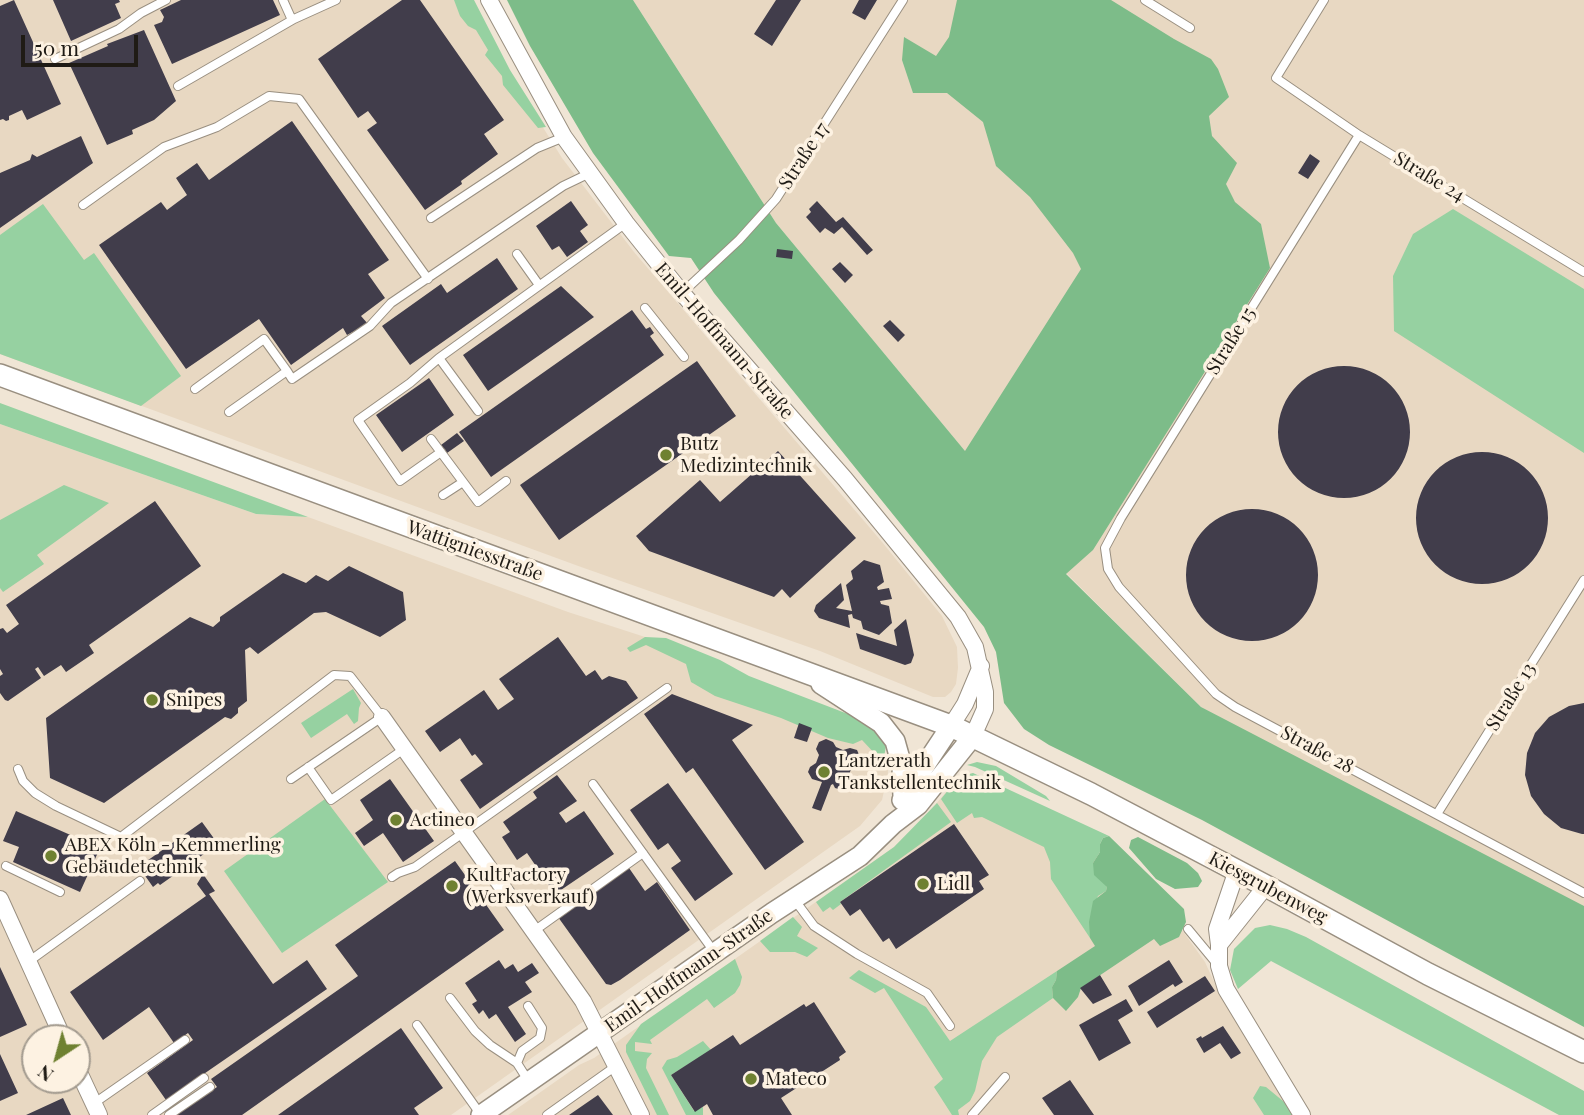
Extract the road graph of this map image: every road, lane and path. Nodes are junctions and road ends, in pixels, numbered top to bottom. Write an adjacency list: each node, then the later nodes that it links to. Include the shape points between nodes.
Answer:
1 (166, 0): 10 (lane, via 119,29)
2 (283, 0): 8 (lane)
3 (336, 0): 8 (lane)
4 (489, 0): 13 (street, Emil-Hoffmann-Straße)
5 (902, 0): 22 (lane, Straße 17, via 776,199)
6 (1145, 0): 9 (lane)
7 (1324, 0): 12 (lane, Straße 24, via 1276,78)
8 (292, 20): 11 (lane)
9 (1190, 28)
10 (55, 59)
11 (178, 86)
12 (1359, 135): 19 (lane, Straße 24); 36 (lane, Straße 15)
13 (564, 137): 14 (street, Emil-Hoffmann-Straße); 16 (lane, via 537,148)
14 (590, 173): 17 (street, Emil-Hoffmann-Straße); 20 (lane, via 563,186)
15 (83, 205): 20 (lane, via 164,147 217,127 269,96 299,99)
16 (431, 218)
17 (626, 223): 21 (lane); 22 (street, Emil-Hoffmann-Straße)
18 (517, 254): 21 (lane)
19 (1584, 272)
20 (428, 279): 26 (lane, via 391,303 370,326 292,379)
21 (539, 285): 25 (lane)
22 (682, 293): 38 (street, Emil-Hoffmann-Straße, via 916,564 958,617)
23 (645, 309): 24 (lane)
24 (684, 356)
25 (439, 358): 29 (lane); 32 (lane, via 358,420 400,481)
26 (287, 371): 28 (lane, via 264,340); 30 (lane)
27 (0, 375): 39 (main road, Wattigniesstraße)
28 (195, 389)
29 (478, 411)
30 (229, 412)
31 (431, 439): 32 (lane)
32 (441, 452): 34 (lane)
33 (506, 481): 34 (lane, via 478,502)
34 (463, 482): 35 (lane)
35 (443, 495)
36 (1105, 548): 50 (lane, Straße 28, via 1108,569 1119,587 1216,694)
37 (1584, 580): 50 (lane, Straße 13)
38 (981, 666): 42 (street, Emil-Hoffmann-Straße); 43 (street, Emil-Hoffmann-Straße, via 985,709)
39 (796, 669): 42 (main road, Wattigniesstraße); 49 (street, via 881,723 895,741)
40 (667, 688): 52 (lane)
41 (382, 717): 44 (street); 45 (lane); 46 (lane, via 350,676 334,675 121,837 35,793)
42 (951, 726): 43 (main road, Kiesgrubenweg); 49 (street, Emil-Hoffmann-Straße)
43 (973, 736): 51 (street, Emil-Hoffmann-Straße, via 918,805); 55 (main road, Kiesgrubenweg)
44 (405, 748): 45 (lane, via 331,800); 52 (street)
45 (308, 767): 47 (lane)
46 (18, 769)
47 (291, 779)
48 (593, 784): 53 (lane)
49 (903, 797): 51 (street, Emil-Hoffmann-Straße)
50 (1437, 814): 60 (lane, Straße 28)
51 (893, 824): 62 (street, Emil-Hoffmann-Straße, via 860,856)
52 (463, 833): 56 (lane, via 415,867); 64 (street)
53 (643, 853): 64 (lane); 66 (lane)
54 (6, 866): 59 (lane)
55 (1237, 870): 58 (main road, Kiesgrubenweg); 65 (street, via 1217,929)
56 (392, 877)
57 (140, 881): 67 (lane)
58 (1266, 886): 65 (street); 76 (main road, Kiesgrubenweg)
59 (60, 892)
60 (1584, 894)
61 (0, 899): 67 (street)
62 (794, 899): 66 (street, Emil-Hoffmann-Straße); 73 (lane, via 814,926 927,993)
63 (1188, 929): 68 (lane)
64 (534, 932): 74 (street)
65 (1219, 945): 68 (street)
66 (715, 953): 74 (street, Emil-Hoffmann-Straße)
67 (28, 961): 71 (street)
68 (1219, 966): 90 (street, via 1226,989)
69 (450, 998): 77 (lane, via 475,1031)
70 (528, 1006): 77 (lane, via 542,1028 540,1038 522,1051)
71 (57, 1024)
72 (417, 1025): 86 (lane)
73 (950, 1026)
74 (600, 1032): 78 (street); 81 (street, Emil-Hoffmann-Straße)
75 (185, 1040): 83 (lane)
76 (1584, 1052)
77 (517, 1063): 81 (lane)
78 (616, 1066): 87 (lane); 88 (street)
79 (1005, 1077): 89 (lane)
80 (204, 1078): 84 (lane)
81 (529, 1082): 86 (street, Emil-Hoffmann-Straße)
82 (210, 1087): 85 (lane)
83 (96, 1109)
84 (152, 1115)
85 (169, 1115)
86 (481, 1115)
87 (547, 1115)
88 (640, 1115)
89 (972, 1115)
90 (1302, 1115)

